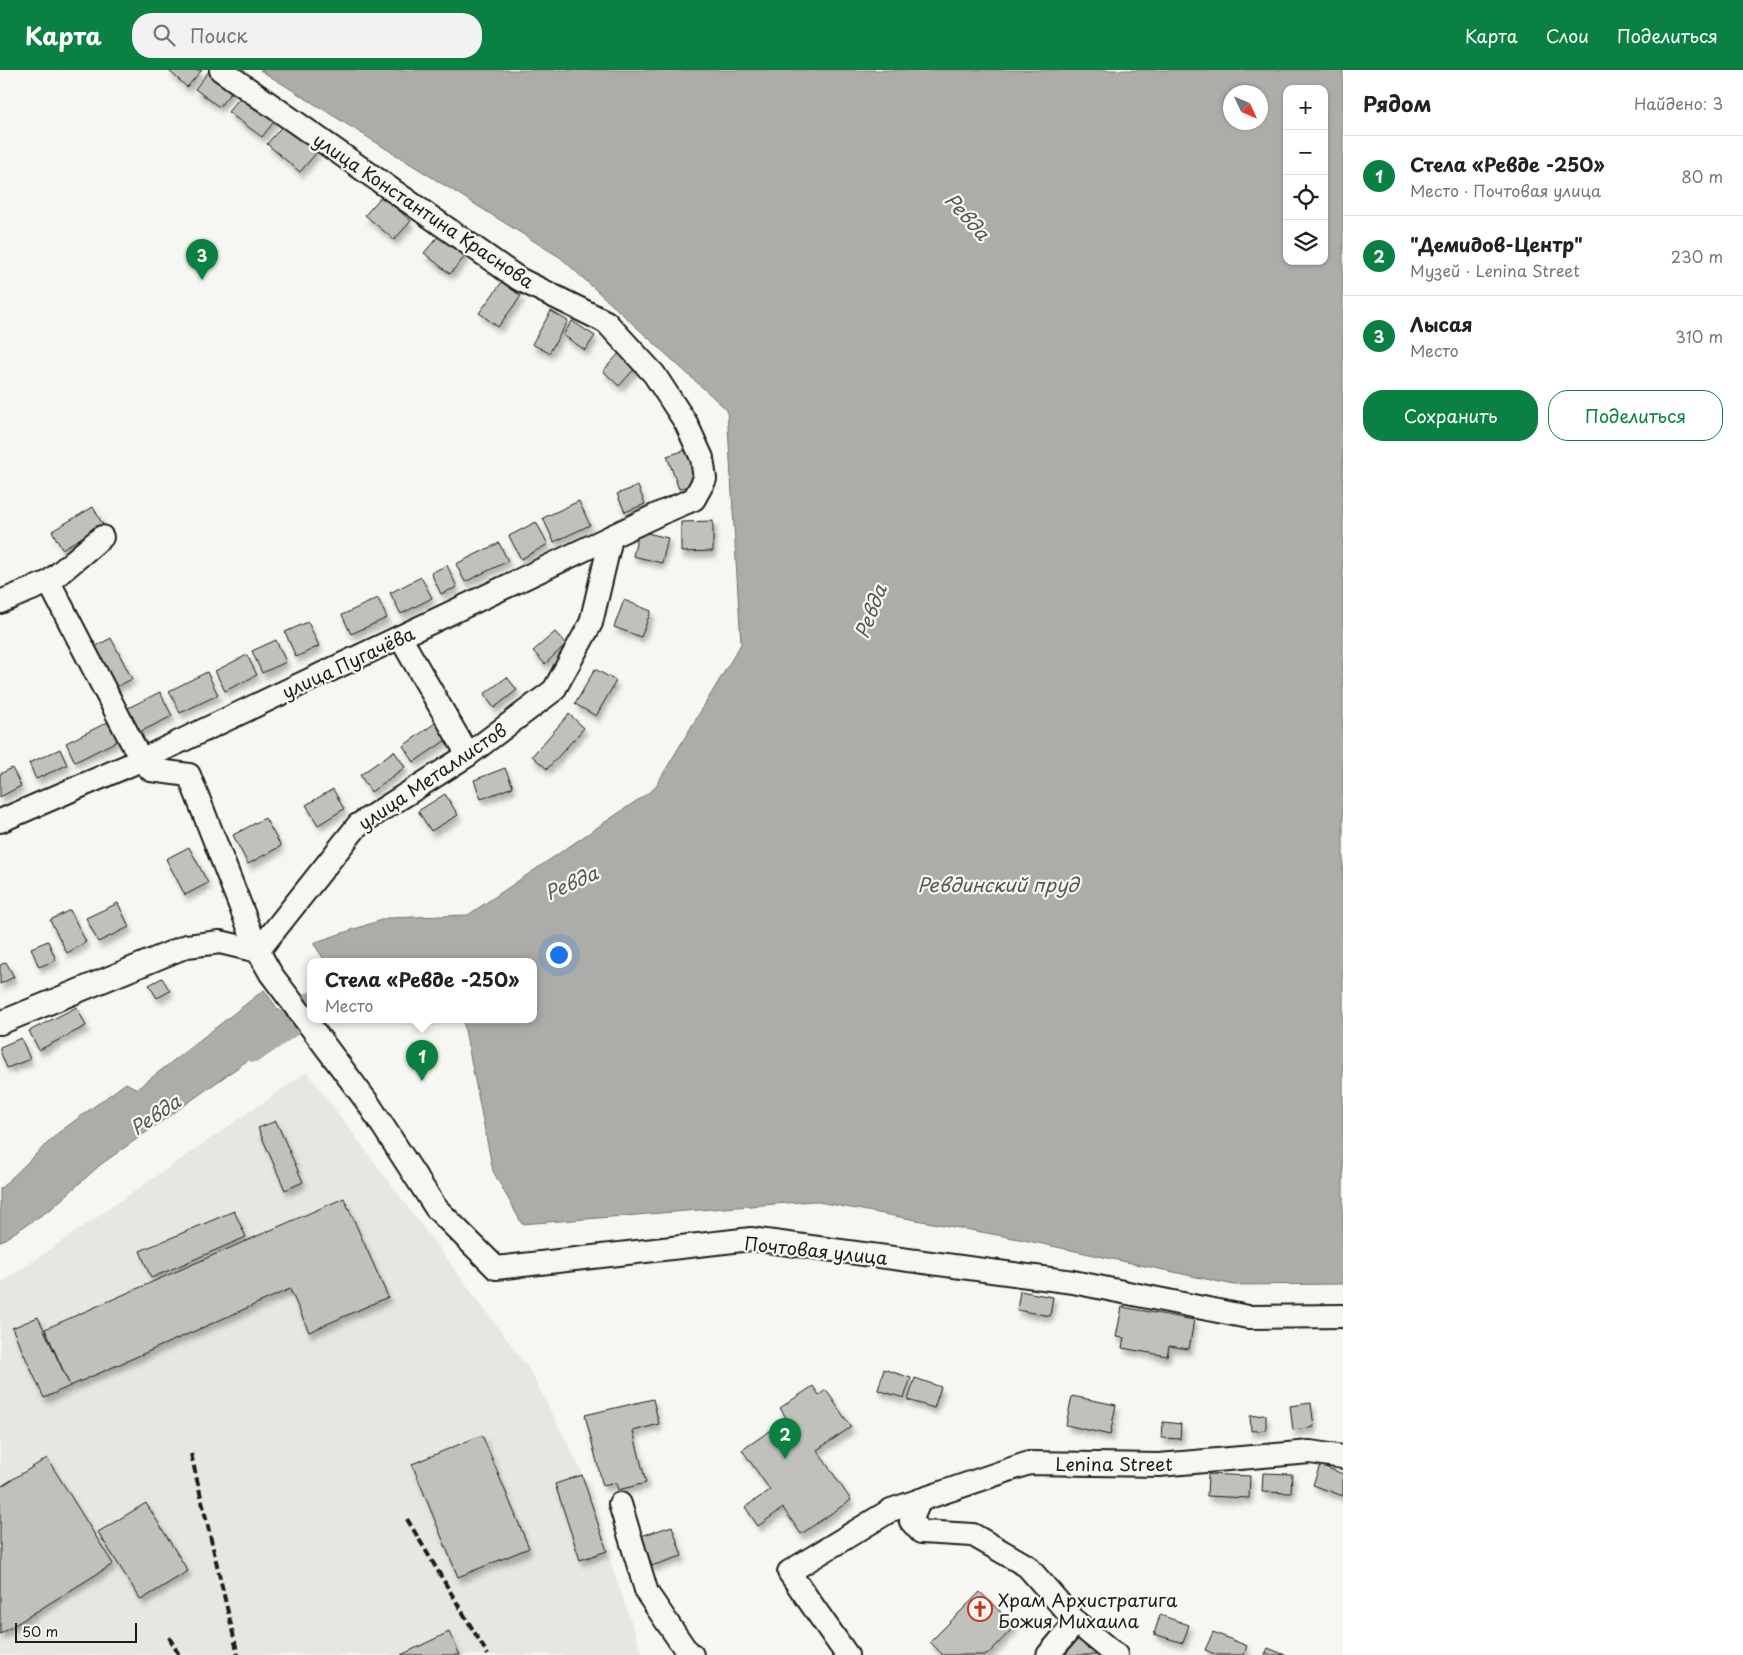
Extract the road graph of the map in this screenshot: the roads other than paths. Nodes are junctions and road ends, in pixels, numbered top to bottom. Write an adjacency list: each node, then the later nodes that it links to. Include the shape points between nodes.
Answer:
1 (222, 70): 2 (street, улица Константина Краснова, via 518,279 606,322 654,374 686,423 702,458 705,479)
2 (694, 499): 4 (street, улица Пугачёва)
3 (102, 537): 5 (street)
4 (611, 538): 7 (street, улица Пугачёва); 8 (street, улица Металлистов, via 591,623 554,690)
5 (49, 582): 6 (street); 9 (street)
6 (0, 602)
7 (400, 637): 8 (street); 9 (street, улица Пугачёва)
8 (468, 755): 11 (street, улица Металлистов, via 358,825)
9 (141, 760): 10 (street, улица Пугачёва); 11 (street, via 151,770 189,775)
10 (0, 821)
11 (258, 951): 12 (street, Почтовая улица); 13 (street, via 220,942 187,946)
12 (307, 1022)
13 (0, 1023)
14 (308, 1023): 15 (street, Почтовая улица, via 368,1103 436,1208 496,1268 751,1239 1074,1282 1248,1317)
15 (1343, 1316)
16 (1343, 1458): 17 (street, Lenina Street, via 1310,1452 1159,1465 1029,1463)
17 (920, 1500): 19 (street, via 911,1521 921,1532 973,1535 1027,1566); 21 (street, Lenina Street, via 891,1510 789,1572)
18 (620, 1504): 20 (street, via 646,1593)
19 (1076, 1622): 22 (street); 23 (street)
20 (692, 1655)
21 (847, 1655)
22 (1048, 1655)
23 (1116, 1655)

